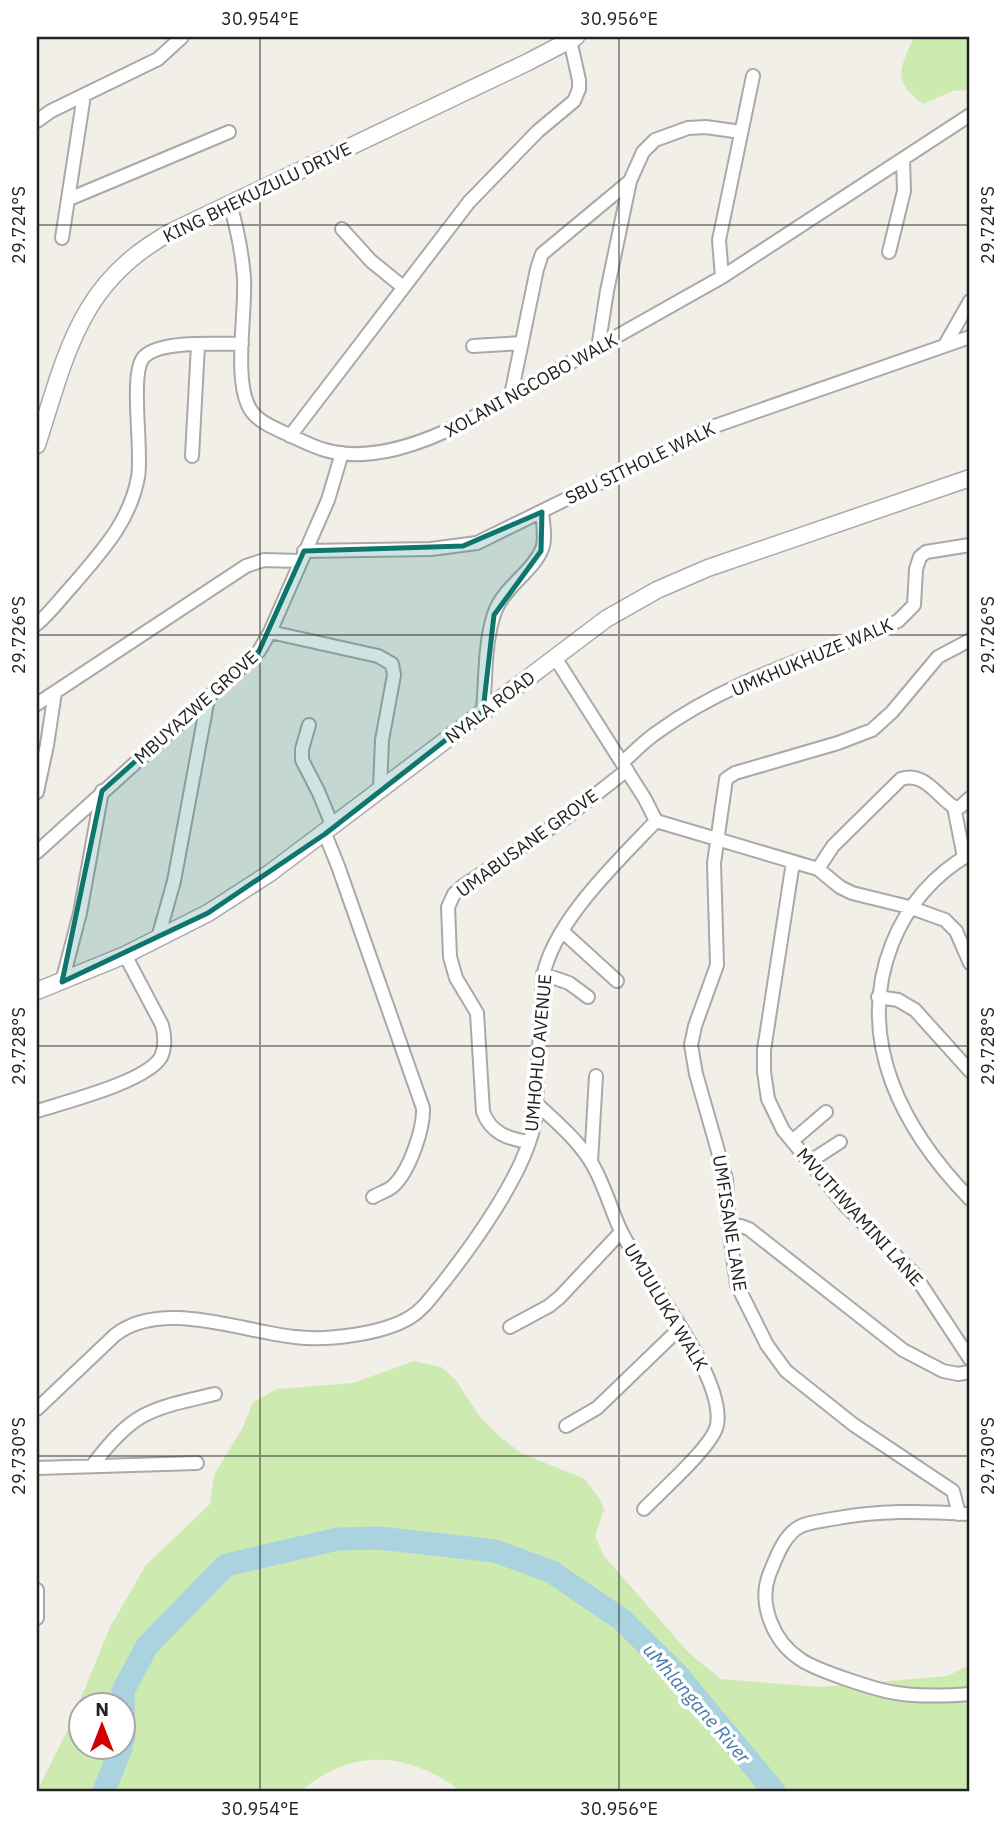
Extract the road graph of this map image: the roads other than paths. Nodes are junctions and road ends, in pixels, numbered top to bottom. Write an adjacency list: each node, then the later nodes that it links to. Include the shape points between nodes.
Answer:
1 (182, 37): 4 (street, via 158,59)
2 (573, 38): 12 (street, KING BHEKUZULU DRIVE); 17 (street, via 579,80 574,101 469,202)
3 (753, 76): 8 (street)
4 (84, 95): 6 (street); 11 (street)
5 (970, 115): 9 (street, XOLANI NGCOBO WALK)
6 (37, 121)
7 (229, 132): 11 (street)
8 (741, 132): 10 (street, via 706,127 664,135 648,146); 16 (street, via 719,240)
9 (903, 160): 15 (street, via 904,191); 16 (street, XOLANI NGCOBO WALK)
10 (630, 181): 20 (street, via 542,254); 25 (street)
11 (69, 200): 14 (street)
12 (230, 204): 21 (street, XOLANI NGCOBO WALK, via 242,252); 28 (street, KING BHEKUZULU DRIVE, via 151,244 102,288 75,332)
13 (342, 229): 17 (street)
14 (62, 238)
15 (889, 252)
16 (722, 277): 25 (street, XOLANI NGCOBO WALK)
17 (403, 288): 27 (street)
18 (970, 302): 23 (street)
19 (970, 337): 23 (street, SBU SITHOLE WALK)
20 (522, 343): 24 (street); 26 (street)
21 (243, 344): 22 (street); 27 (street, XOLANI NGCOBO WALK, via 248,406 255,416)
22 (198, 345): 30 (street); 35 (street, via 160,348 140,361 139,474 131,503 110,540)
23 (945, 345): 32 (street, SBU SITHOLE WALK, via 715,426)
24 (473, 346)
25 (598, 348): 26 (street, XOLANI NGCOBO WALK)
26 (511, 395): 29 (street, XOLANI NGCOBO WALK, via 411,446)
27 (290, 436): 29 (street, XOLANI NGCOBO WALK)
28 (37, 445)
29 (342, 453): 34 (street, MBUYAZWE GROVE, via 328,499)
30 (192, 456)
31 (970, 478): 38 (street, NYALA ROAD, via 683,578 606,619)
32 (542, 512): 34 (street, SBU SITHOLE WALK, via 477,543 456,547); 42 (street, via 541,551 494,615)
33 (970, 545): 44 (street, UMKHUKHUZE WALK, via 919,557 914,605 898,621 690,710 657,732)
34 (302, 556): 36 (street, MBUYAZWE GROVE); 39 (street, SBU SITHOLE WALK, via 246,566)
35 (37, 624)
36 (270, 632): 40 (street, MBUYAZWE GROVE, via 249,661); 45 (street, via 378,656 392,664)
37 (970, 640): 52 (street, UMFISANE LANE, via 938,657 872,730 728,777 723,783)
38 (556, 659): 42 (street, NYALA ROAD); 44 (street)
39 (55, 692): 41 (street, SBU SITHOLE WALK); 47 (street)
40 (208, 698): 46 (street, MBUYAZWE GROVE); 59 (street, via 174,881)
41 (37, 704)
42 (483, 710): 45 (street, NYALA ROAD)
43 (309, 725): 51 (street, via 302,760 318,791)
44 (625, 766): 50 (street); 74 (street, UMABUSANE GROVE, via 567,817 463,886 448,907 453,972 477,1013 483,1112 500,1133)
45 (380, 789): 51 (street, NYALA ROAD)
46 (102, 791): 53 (street, MBUYAZWE GROVE); 64 (street)
47 (37, 792)
48 (970, 798): 49 (street)
49 (954, 807): 54 (street); 56 (street, via 925,782 914,777 901,779 833,846)
50 (656, 821): 52 (street); 58 (street, UMHOHLO AVENUE, via 586,897)
51 (329, 831): 59 (street, NYALA ROAD, via 218,906); 78 (street, via 423,1108 422,1127 401,1177 392,1188)
52 (716, 840): 55 (street); 80 (street, UMFISANE LANE, via 717,965 691,1045 726,1179)
53 (37, 852)
54 (967, 855): 57 (street, via 937,877)
55 (793, 862): 56 (street); 73 (street, MVUTHWAMINI LANE, via 764,1059 771,1108)
56 (818, 869): 57 (street, via 852,893)
57 (909, 907): 61 (street, via 949,923); 67 (street, via 886,959)
58 (562, 931): 62 (street, UMHOHLO AVENUE); 63 (street)
59 (158, 938): 60 (street, NYALA ROAD)
60 (125, 955): 64 (street, NYALA ROAD); 71 (street, via 162,1025 162,1054 146,1072)
61 (970, 963)
62 (543, 974): 66 (street, via 569,983); 70 (street, UMHOHLO AVENUE)
63 (617, 981)
64 (62, 982): 65 (street, NYALA ROAD)
65 (37, 991)
66 (588, 997)
67 (878, 997): 68 (street, via 898,1000 915,1010); 79 (street, via 884,1060 892,1083 928,1152)
68 (970, 1071)
69 (596, 1076): 76 (street)
70 (536, 1103): 74 (street, UMHOHLO AVENUE); 76 (street, UMJULUKA WALK)
71 (37, 1111)
72 (826, 1112): 73 (street)
73 (792, 1141): 77 (street, MVUTHWAMINI LANE)
74 (529, 1142): 87 (street, UMHOHLO AVENUE, via 471,1247 412,1317 370,1331 323,1338 298,1338 204,1320 144,1321 115,1335)
75 (840, 1142): 77 (street)
76 (591, 1162): 81 (street, UMJULUKA WALK)
77 (809, 1162): 84 (street, MVUTHWAMINI LANE, via 914,1274)
78 (373, 1197)
79 (970, 1199)
80 (729, 1226): 85 (street, via 749,1229 912,1356 943,1371); 93 (street, UMFISANE LANE, via 737,1285 779,1363 854,1425 953,1491)
81 (621, 1232): 82 (street, via 560,1297); 83 (street, UMJULUKA WALK)
82 (510, 1327)
83 (680, 1328): 88 (street, via 597,1408); 92 (street, UMJULUKA WALK, via 707,1377 717,1427 704,1447)
84 (970, 1359)
85 (970, 1372)
86 (215, 1394): 90 (street, via 150,1411 119,1432)
87 (37, 1409)
88 (566, 1426)
89 (197, 1463): 90 (street)
90 (92, 1466): 91 (street)
91 (37, 1468)
92 (644, 1509)
93 (965, 1514): 96 (street, via 875,1511 802,1526 791,1533 779,1552 766,1599 774,1630 793,1653 810,1664 897,1694)
94 (37, 1590): 95 (street)
95 (37, 1618)
96 (970, 1694)

